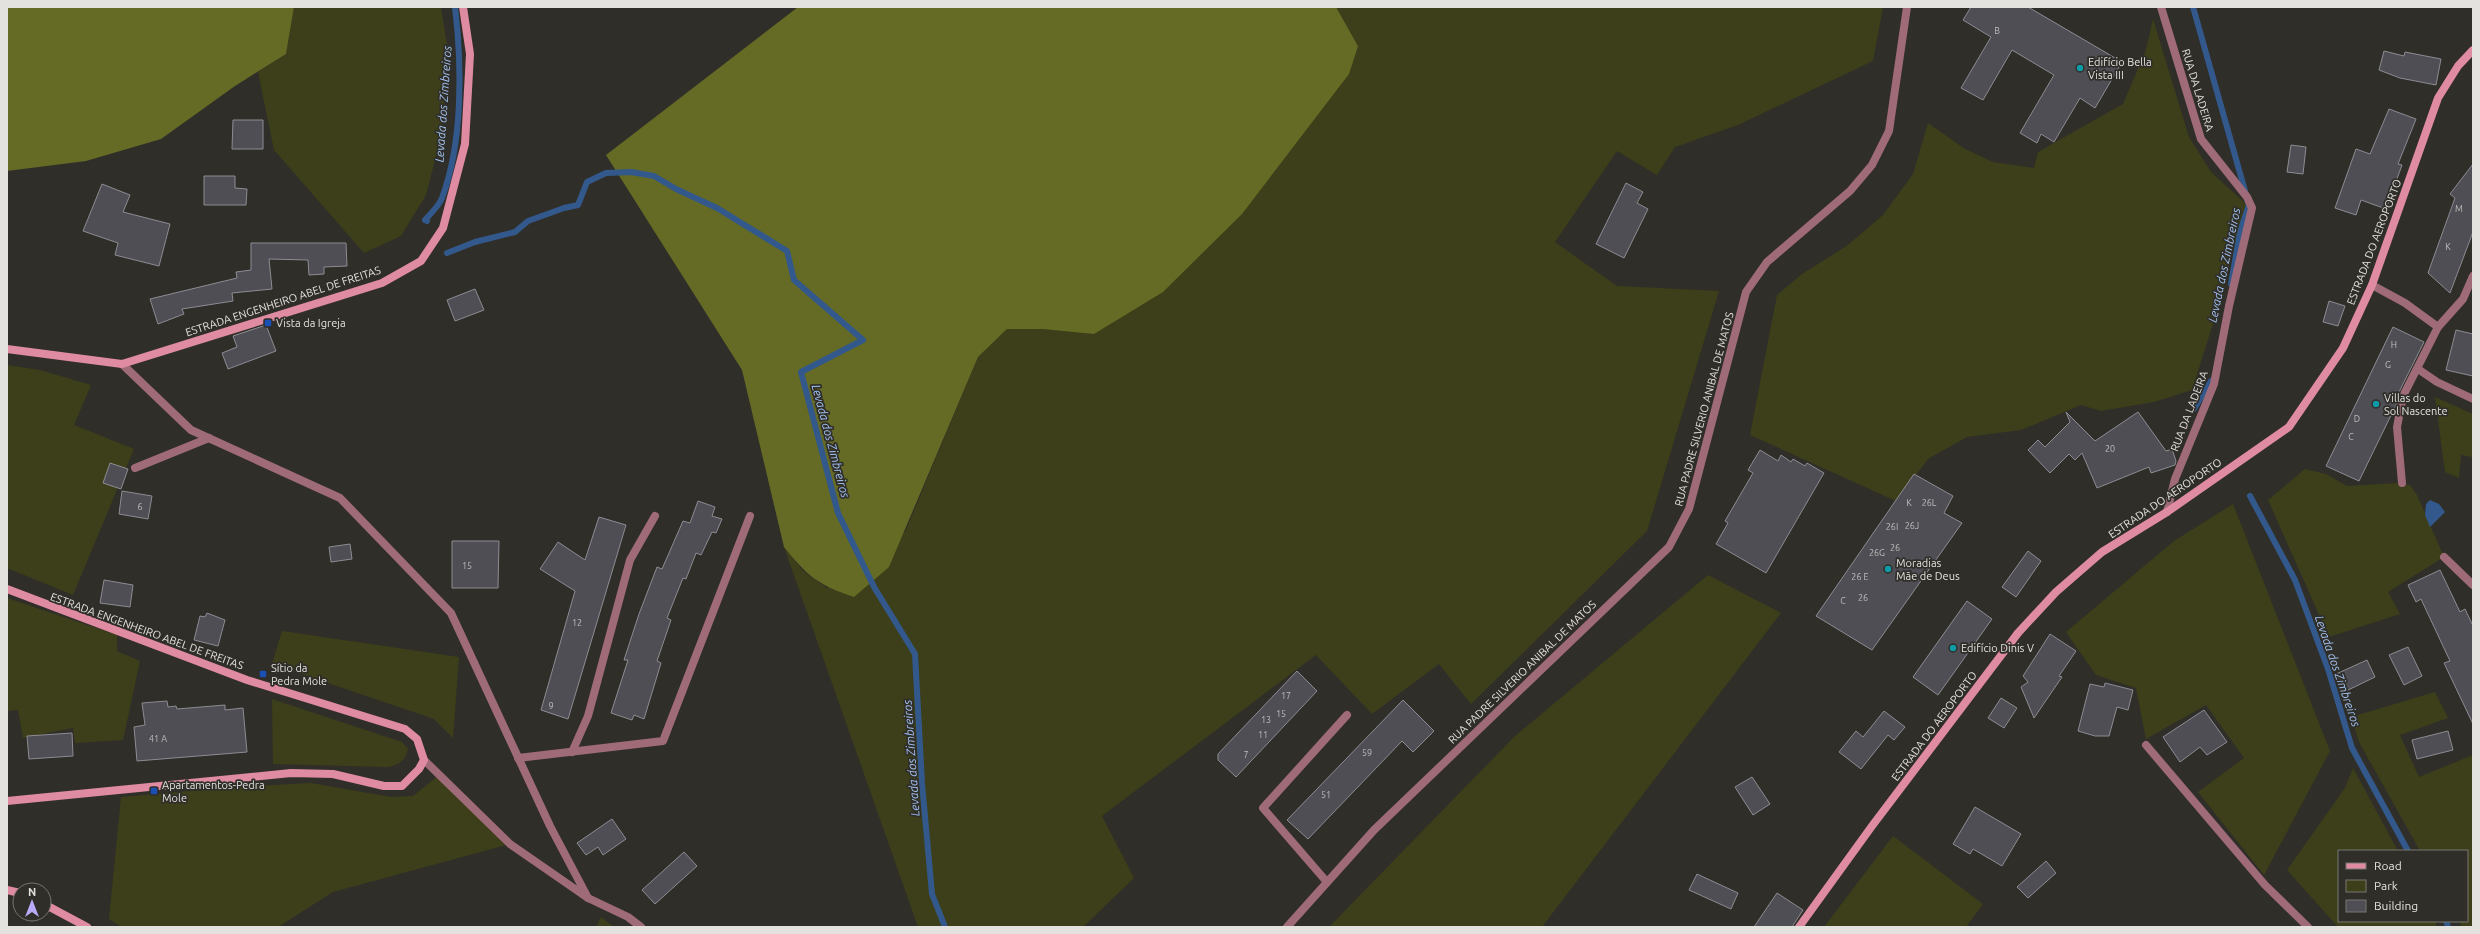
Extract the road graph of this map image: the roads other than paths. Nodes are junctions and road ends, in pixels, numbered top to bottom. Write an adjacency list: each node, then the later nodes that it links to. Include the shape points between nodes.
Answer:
1 (463, 7): 9 (main road, ESTRADA ENGENHEIRO ABEL DE FREITAS, via 470,54 465,144 443,228 421,261 382,283)
2 (1907, 7): 27 (street, RUA PADRE SILVERIO ANIBAL DE MATOS, via 1889,131 1872,165 1850,191 1767,262 1746,292 1689,509 1669,547 1374,830)
3 (2161, 7): 15 (street, RUA DA LADEIRA, via 2202,139 2247,197 2252,208 2214,384 2175,479)
4 (2473, 50): 6 (main road, ESTRADA DO AEROPORTO, via 2458,66 2438,98)
5 (2473, 276): 7 (street, via 2463,299)
6 (2372, 285): 7 (street, via 2405,303); 15 (main road, ESTRADA DO AEROPORTO, via 2343,348 2289,427)
7 (2438, 327): 10 (street)
8 (7, 349): 9 (main road, ESTRADA ENGENHEIRO ABEL DE FREITAS)
9 (122, 364): 12 (street, via 191,430)
10 (2418, 369): 11 (street, via 2437,382); 14 (street, via 2404,396 2398,415)
11 (2473, 399)
12 (209, 438): 13 (street); 24 (street, via 340,498 451,613)
13 (135, 468)
14 (2402, 483)
15 (2167, 512): 33 (main road, ESTRADA DO AEROPORTO, via 2102,552 2056,592 2018,633)
16 (654, 516): 23 (street, via 630,560 588,716)
17 (750, 516): 23 (street, via 663,741)
18 (2444, 557): 19 (street)
19 (2473, 585)
20 (7, 589): 25 (main road, ESTRADA ENGENHEIRO ABEL DE FREITAS, via 247,680 405,729 417,739)
21 (1347, 715): 27 (street, via 1263,808)
22 (2146, 745): 34 (street, via 2265,885)
23 (572, 752): 24 (street)
24 (518, 758): 28 (street)
25 (424, 760): 26 (main road, via 402,786 384,786 333,774 291,773); 28 (street, via 510,844)
26 (7, 801)
27 (1326, 882): 32 (street, RUA PADRE SILVERIO ANIBAL DE MATOS)
28 (588, 898): 31 (street, via 628,917)
29 (52, 908): 30 (main road)
30 (87, 927)
31 (641, 927)
32 (1287, 927)
33 (1799, 927)
34 (2308, 927)

